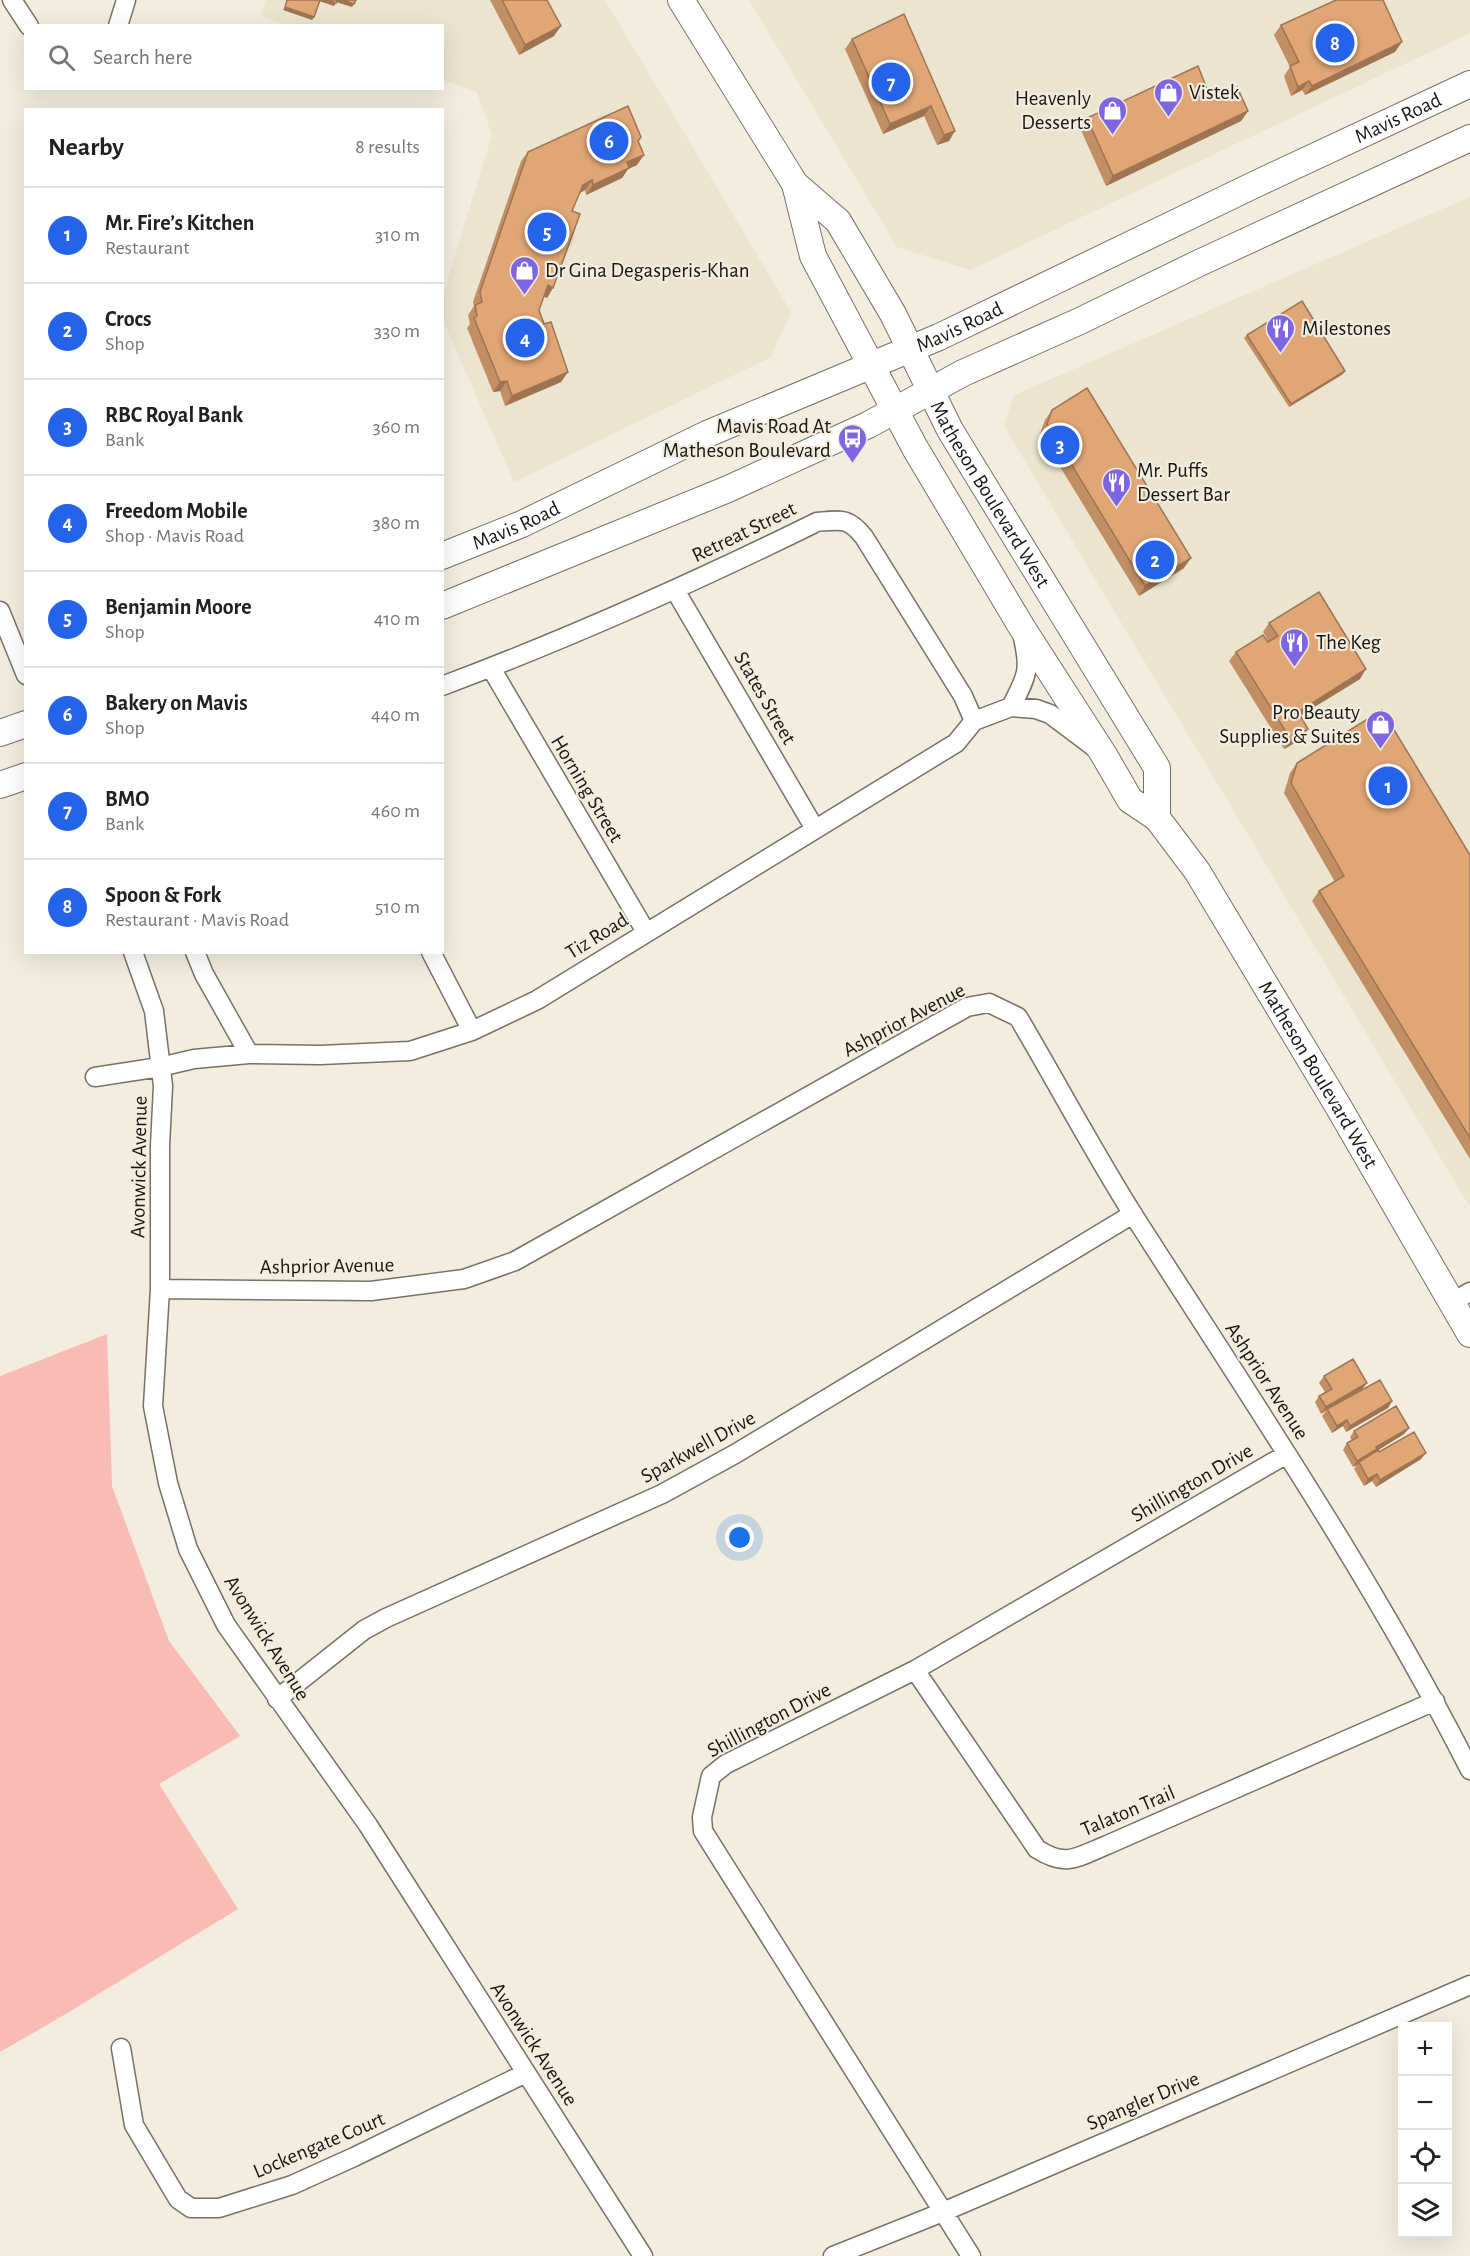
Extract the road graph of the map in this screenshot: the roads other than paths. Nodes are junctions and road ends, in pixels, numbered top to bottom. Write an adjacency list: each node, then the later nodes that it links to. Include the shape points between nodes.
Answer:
1 (12, 0): 4 (street)
2 (126, 0): 5 (street)
3 (681, 0): 8 (main road, Matheson Boulevard West)
4 (28, 24)
5 (119, 24)
6 (1470, 84): 9 (main road, Mavis Road)
7 (1470, 138): 11 (main road)
8 (795, 184): 9 (main road, Matheson Boulevard West, via 838,221); 10 (main road, Matheson Boulevard West, via 813,256)
9 (910, 349): 10 (main road, Mavis Road); 11 (main road, Matheson Boulevard West)
10 (871, 365): 12 (main road, Matheson Boulevard West); 13 (main road, Mavis Road, via 707,434 522,524)
11 (931, 391): 12 (main road); 28 (main road, Matheson Boulevard West, via 950,430 1156,768)
12 (895, 411): 15 (main road, via 728,489); 17 (main road, Matheson Boulevard West)
13 (444, 555)
14 (675, 590): 18 (street, Retreat Street); 22 (street, Retreat Street, via 817,522 840,520 853,524 963,696); 29 (street, States Street)
15 (444, 605)
16 (0, 611): 19 (street)
17 (1021, 626): 21 (street, via 1027,676); 25 (main road, Matheson Boulevard West)
18 (491, 668): 20 (street, Retreat Street); 30 (street, Horning Street)
19 (24, 670)
20 (444, 685)
21 (1011, 707): 22 (street, Tiz Road); 25 (street, Tiz Road, via 1050,714)
22 (974, 721): 29 (street, Tiz Road, via 956,743)
23 (24, 725): 24 (main road)
24 (0, 733)
25 (1104, 754): 28 (main road, Matheson Boulevard West, via 1130,800)
26 (24, 777): 27 (main road)
27 (0, 785)
28 (1157, 818): 40 (main road, Matheson Boulevard West, via 1197,872)
29 (815, 829): 30 (street, Tiz Road)
30 (646, 932): 34 (street, Tiz Road, via 537,1000)
31 (134, 954): 36 (street, Avonwick Avenue, via 154,1011)
32 (196, 954): 35 (street)
33 (431, 954): 34 (street)
34 (472, 1031): 35 (street, Tiz Road, via 410,1051)
35 (249, 1054): 36 (street, Tiz Road, via 194,1059)
36 (160, 1067): 37 (street, Tiz Road); 39 (street, Avonwick Avenue)
37 (95, 1077)
38 (1133, 1214): 39 (street, Ashprior Avenue, via 1018,1017 989,1003 967,1008 515,1261 474,1276 371,1291); 42 (street, Ashprior Avenue); 44 (street, Sparkwell Drive, via 671,1489 372,1626)
39 (160, 1289): 44 (street, Avonwick Avenue, via 153,1406 168,1483 197,1568 226,1625)
40 (1461, 1297): 41 (main road, Matheson Boulevard West)
41 (1470, 1334)
42 (1287, 1454): 43 (street, Shillington Drive); 45 (street, Ashprior Avenue)
43 (915, 1670): 45 (street, Talaton Trail, via 1037,1849 1051,1858 1067,1861); 50 (street, Shillington Drive, via 726,1764 711,1776 702,1817 703,1831)
44 (277, 1699): 49 (street, Avonwick Avenue, via 368,1825)
45 (1435, 1701): 46 (street, Ashprior Avenue)
46 (1470, 1770)
47 (1470, 1985): 50 (street, Spangler Drive)
48 (121, 2048): 49 (street, Lockengate Court, via 134,2125 178,2199 191,2208 219,2208 292,2185)
49 (526, 2073): 51 (street, Avonwick Avenue)
50 (943, 2212): 52 (street, Spangler Drive); 53 (street)
51 (643, 2256)
52 (833, 2256)
53 (971, 2256)

